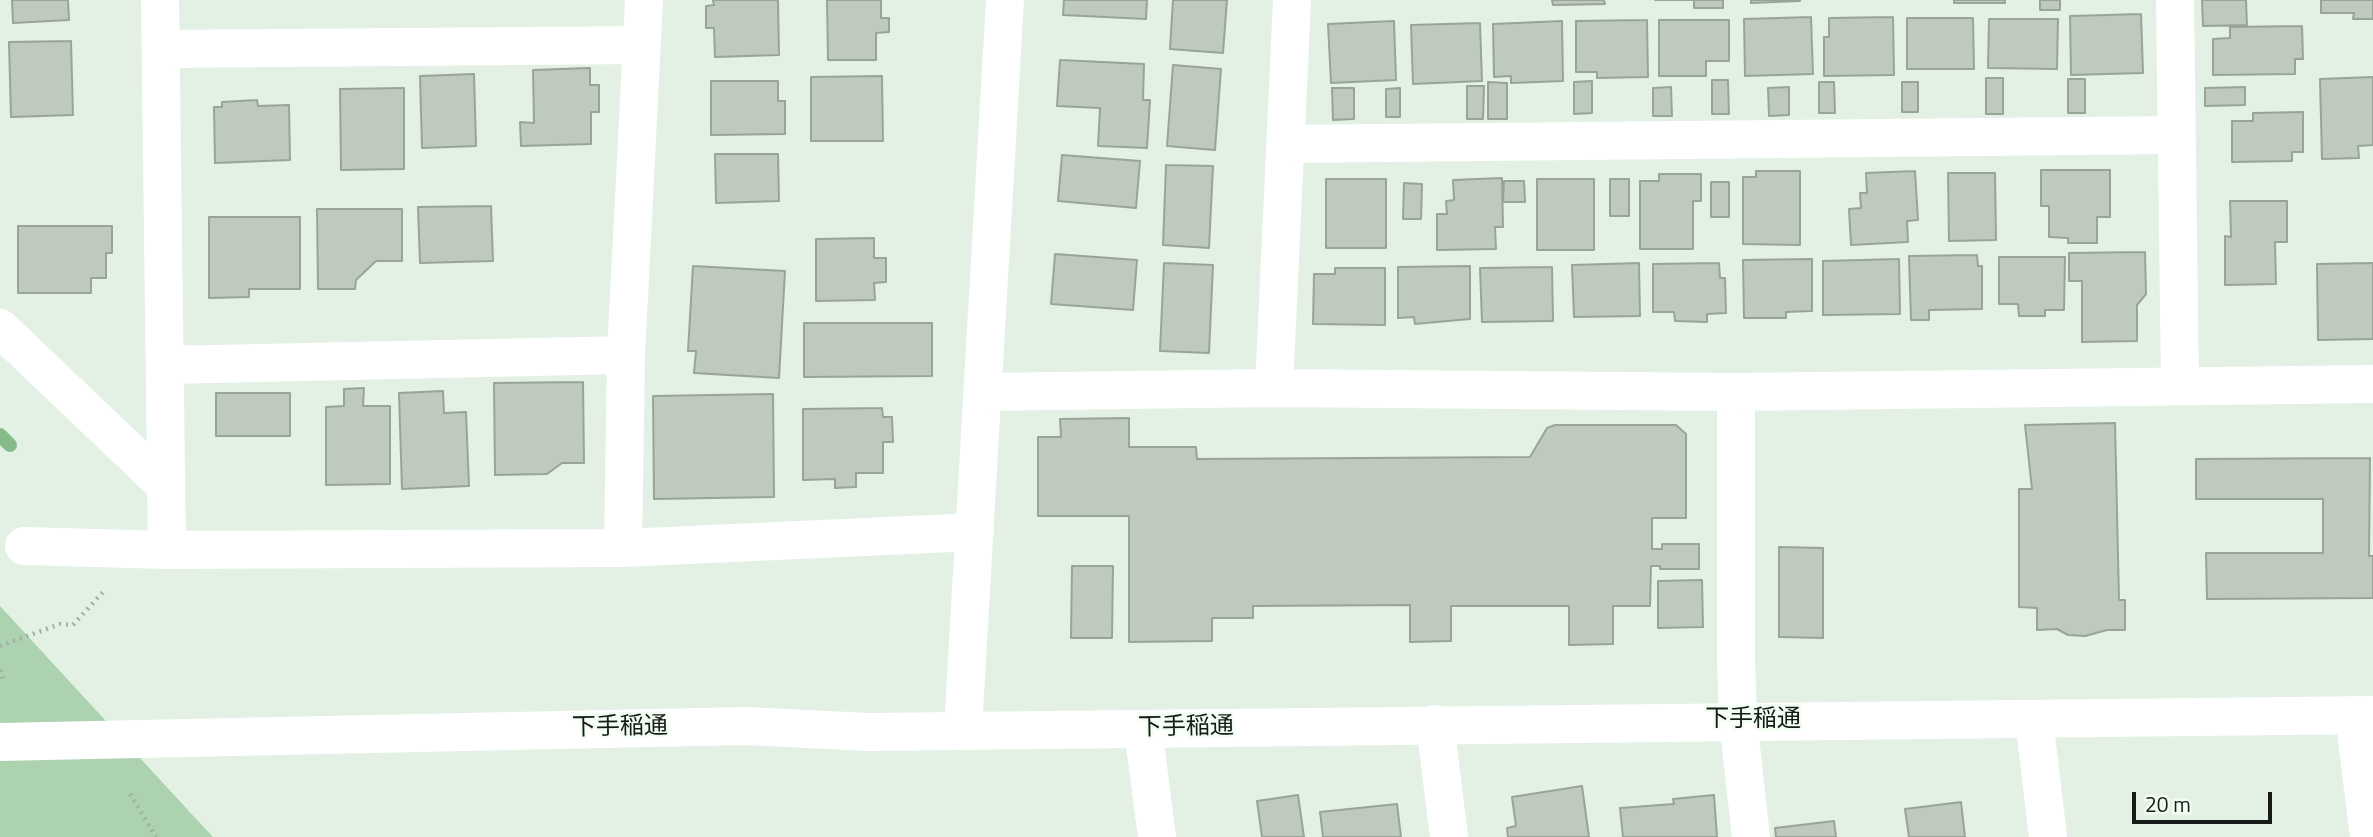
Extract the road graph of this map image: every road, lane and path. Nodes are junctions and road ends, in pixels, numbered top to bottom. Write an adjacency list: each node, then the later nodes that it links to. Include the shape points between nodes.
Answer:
1 (160, 0): 7 (street)
2 (643, 0): 6 (street)
3 (1005, 0): 16 (street)
4 (1292, 0): 9 (street)
5 (2175, 0): 8 (street)
6 (641, 45): 7 (street); 11 (street)
7 (161, 49): 12 (street)
8 (2175, 135): 9 (street); 14 (street)
9 (1286, 144): 15 (street)
10 (0, 328): 18 (street)
11 (626, 355): 12 (street); 21 (street)
12 (167, 365): 18 (street)
13 (2373, 384): 14 (street)
14 (2180, 385): 17 (street)
15 (1274, 388): 16 (street); 17 (street)
16 (983, 392): 19 (street)
17 (1736, 392): 29 (street)
18 (166, 486): 22 (street)
19 (975, 532): 21 (street); 31 (street)
20 (24, 546): 22 (street)
21 (623, 548): 22 (street)
22 (167, 550)
23 (108, 587): 24 (path, via 73,625 60,624)
24 (0, 646)
25 (0, 670): 26 (path)
26 (4, 682)
27 (2364, 715): 28 (street, 下手稲通); 40 (street)
28 (2034, 719): 29 (street, 下手稲通); 39 (street)
29 (1738, 720): 30 (street, 下手稲通); 38 (street)
30 (1435, 724): 32 (street, 下手稲通); 37 (street)
31 (964, 729): 32 (street, 下手稲通); 33 (street, 下手稲通, via 869,732 745,726)
32 (1143, 729): 36 (street)
33 (0, 743)
34 (130, 793): 35 (path)
35 (156, 837)
36 (1157, 837)
37 (1449, 837)
38 (1751, 837)
39 (2048, 837)
40 (2369, 837)

